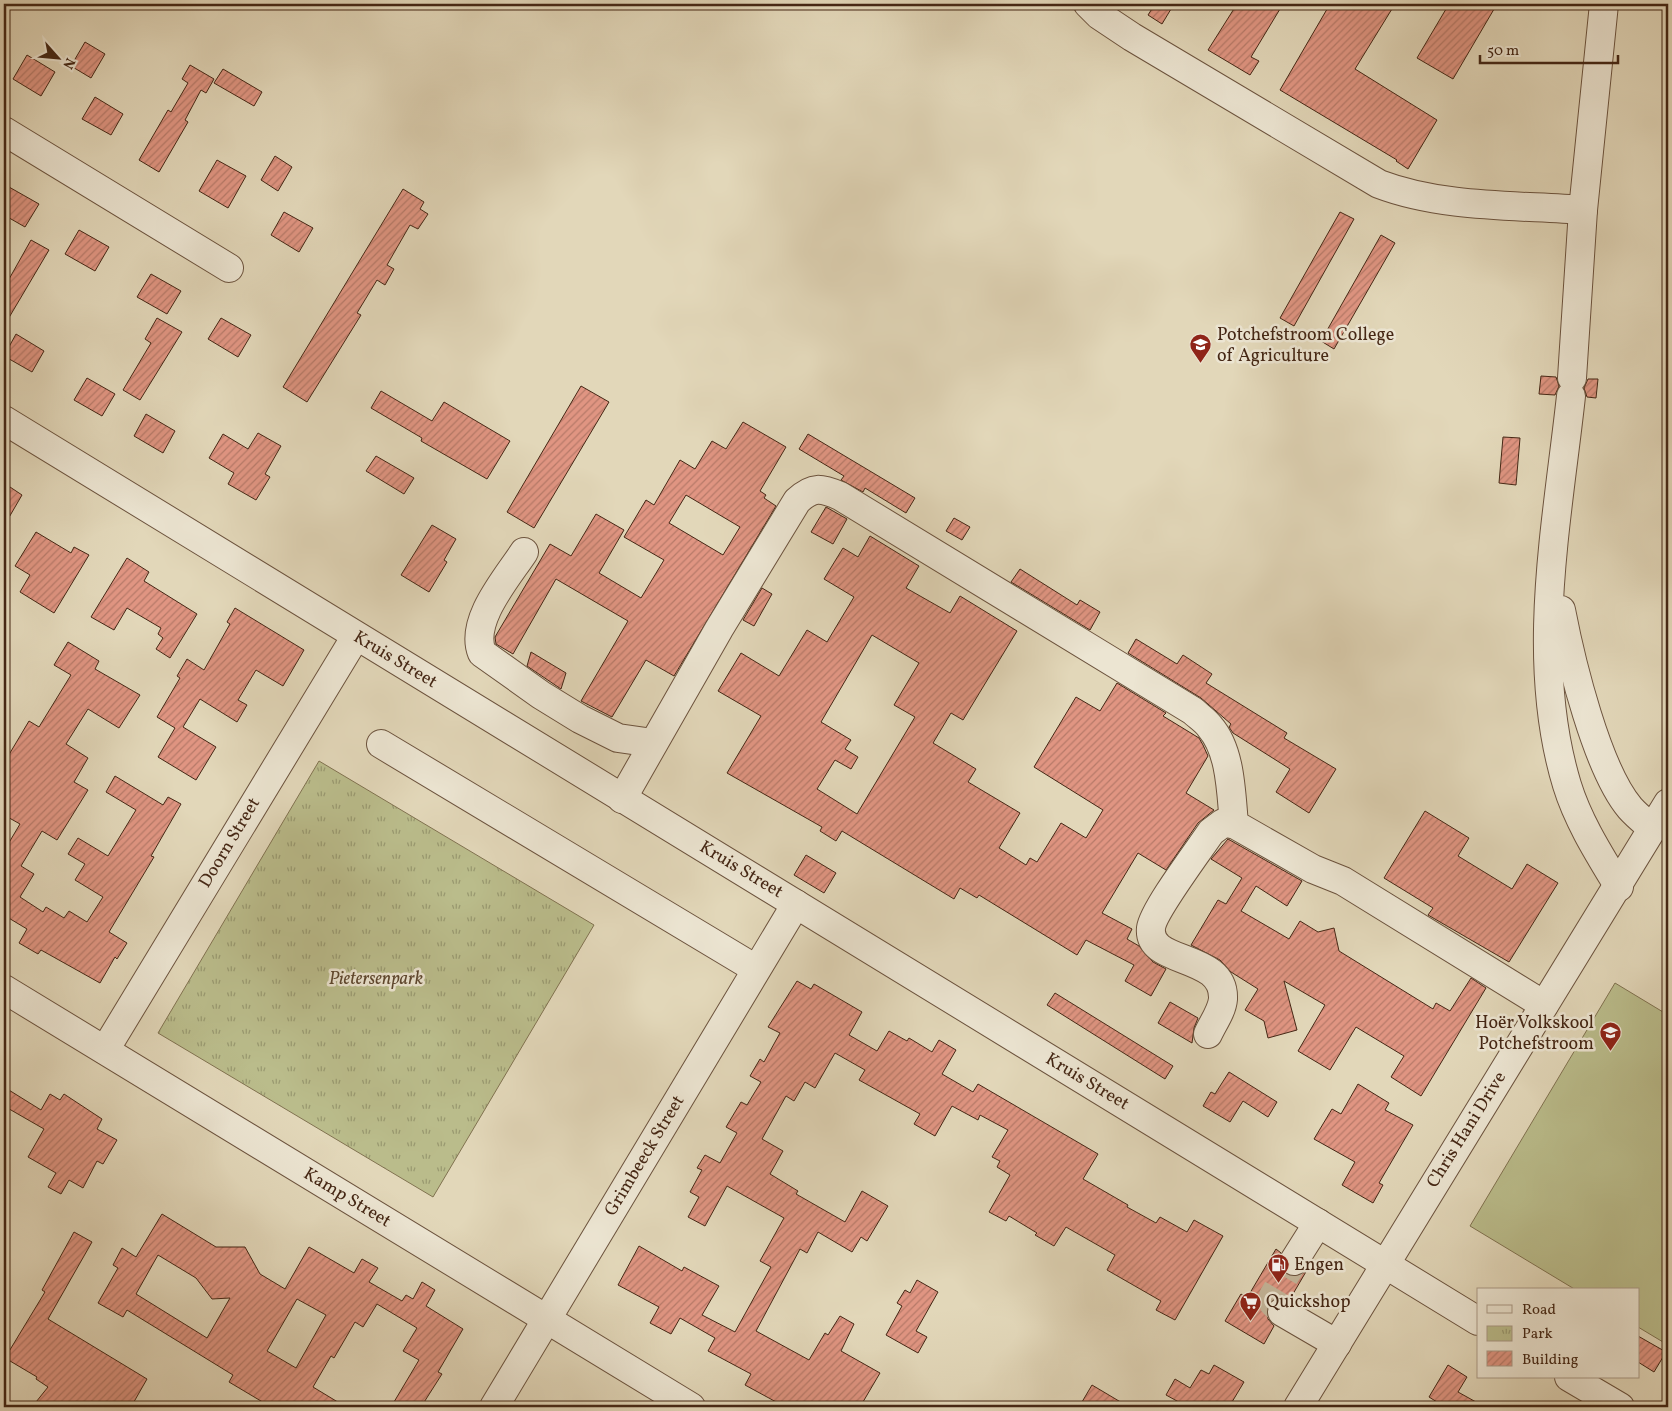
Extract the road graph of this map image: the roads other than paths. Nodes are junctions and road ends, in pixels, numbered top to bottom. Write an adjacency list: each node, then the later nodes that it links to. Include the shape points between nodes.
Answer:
1 (1088, 4): 4 (street, via 1132,37 1379,184 1398,191 1463,201)
2 (1604, 4): 4 (street)
3 (4, 131): 5 (street)
4 (1583, 210): 8 (street, via 1572,387)
5 (229, 268)
6 (4, 420): 9 (street, Kruis Street)
7 (524, 552): 10 (street, via 486,610 479,629 482,653 580,719 618,738)
8 (1552, 564): 15 (street, via 1568,646 1600,749 1614,783 1630,808); 16 (street, via 1548,680 1551,716 1568,786 1582,822)
9 (356, 636): 12 (street, Kruis Street); 22 (street, Doorn Street)
10 (653, 743): 12 (street); 14 (street, via 797,501 808,491 825,489 1193,711 1211,727 1223,751 1230,780)
11 (381, 744): 18 (street)
12 (622, 799): 17 (street, Kruis Street)
13 (1668, 803): 15 (street, Chris Hani Drive)
14 (1234, 824): 20 (street, via 1314,869 1343,881); 21 (street, via 1223,823 1211,832 1158,910 1151,926 1151,936 1160,949 1203,966 1220,984 1223,998)
15 (1653, 829): 16 (street, Chris Hani Drive)
16 (1618, 887): 20 (street, Chris Hani Drive)
17 (796, 904): 18 (street, Grimbeeck Street); 23 (street, Kruis Street)
18 (756, 969): 27 (street, Grimbeeck Street)
19 (4, 989): 22 (street, Kamp Street)
20 (1544, 1006): 25 (street, Chris Hani Drive)
21 (1208, 1034)
22 (105, 1050): 27 (street, Kamp Street)
23 (1318, 1224): 24 (street); 25 (street, Kruis Street)
24 (1294, 1261)
25 (1386, 1264): 28 (street, Kruis Street); 29 (street, Chris Hani Drive)
26 (1282, 1312): 29 (street)
27 (547, 1320): 31 (street, Grimbeeck Street); 32 (street, Kamp Street)
28 (1477, 1320)
29 (1337, 1344): 33 (street, Chris Hani Drive)
30 (1572, 1378): 34 (street)
31 (494, 1407)
32 (691, 1407)
33 (1298, 1407)
34 (1620, 1407)

